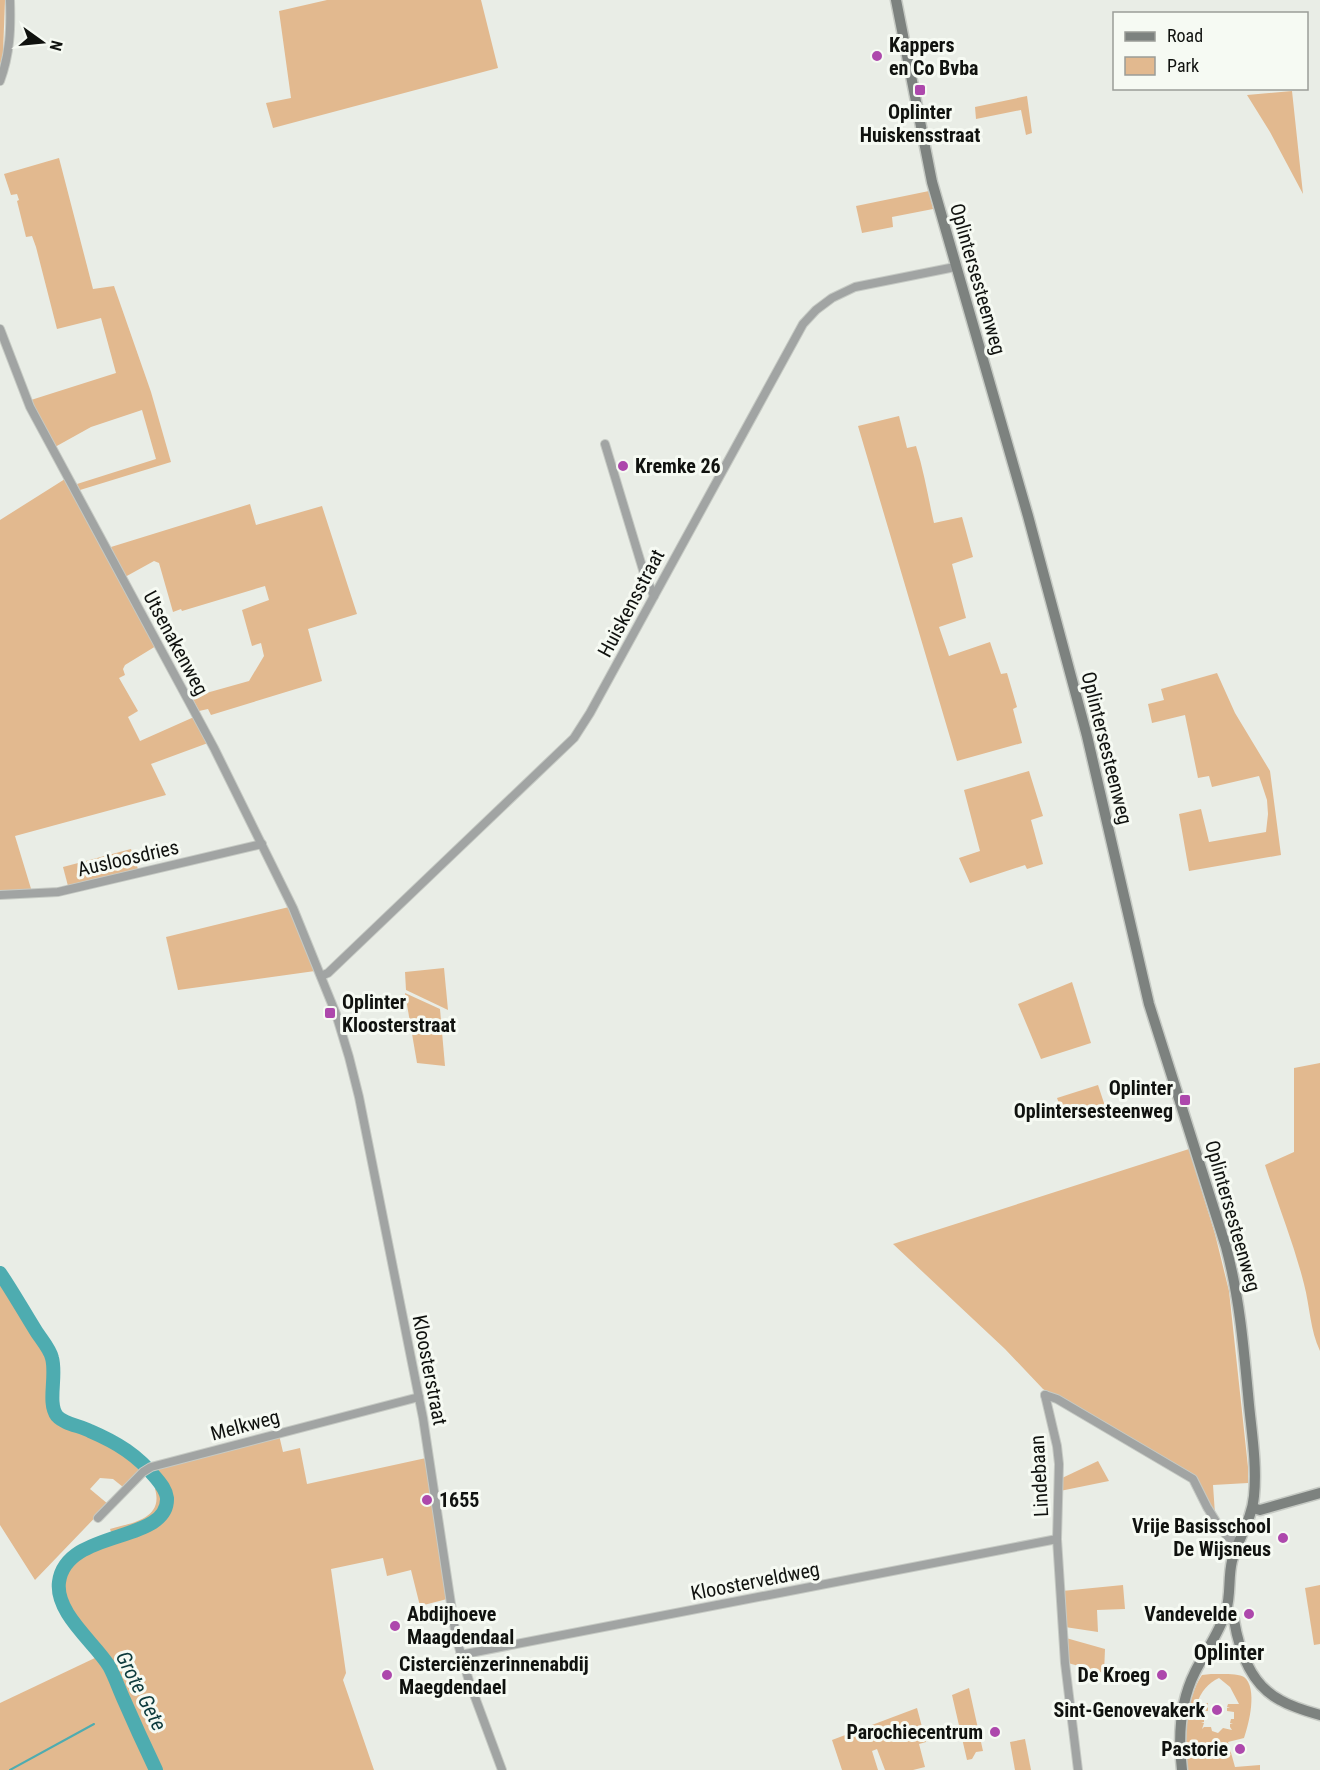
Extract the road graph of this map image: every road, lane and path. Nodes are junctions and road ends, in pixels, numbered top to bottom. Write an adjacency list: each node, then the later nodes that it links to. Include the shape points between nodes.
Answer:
1 (10, 0): 3 (street, via 10,40)
2 (896, 0): 4 (street, Oplintersesteenweg, via 932,182)
3 (0, 81)
4 (955, 267): 7 (street, Huiskensstraat, via 855,287 832,298 803,324); 13 (street, Oplintersesteenweg, via 1083,723 1149,1004 1234,1276 1252,1444)
5 (0, 328): 8 (street, Utsenakenweg, via 30,407)
6 (605, 444): 7 (street)
7 (654, 596): 10 (street, Huiskensstraat, via 574,738)
8 (262, 844): 9 (street, Ausloosdries, via 58,892); 10 (street, Utsenakenweg)
9 (0, 895)
10 (321, 976): 11 (street, Kloosterstraat, via 359,1097)
11 (419, 1397): 14 (street, Melkweg, via 151,1467); 18 (street, Kloosterstraat)
12 (1320, 1493): 13 (street, via 1260,1510)
13 (1253, 1508): 16 (street)
14 (98, 1518)
15 (1057, 1539): 16 (street, Lindebaan, via 1058,1455 1045,1395 1193,1479 1220,1528); 18 (street, Kloosterveldweg); 21 (street, Lindebaan, via 1065,1663)
16 (1238, 1543): 17 (street)
17 (1225, 1614): 19 (street, via 1234,1620 1239,1646 1263,1688 1280,1701); 22 (street, via 1186,1698 1180,1734)
18 (460, 1655): 20 (street, Kloosterstraat)
19 (1320, 1715)
20 (502, 1770)
21 (1078, 1770)
22 (1182, 1770)

